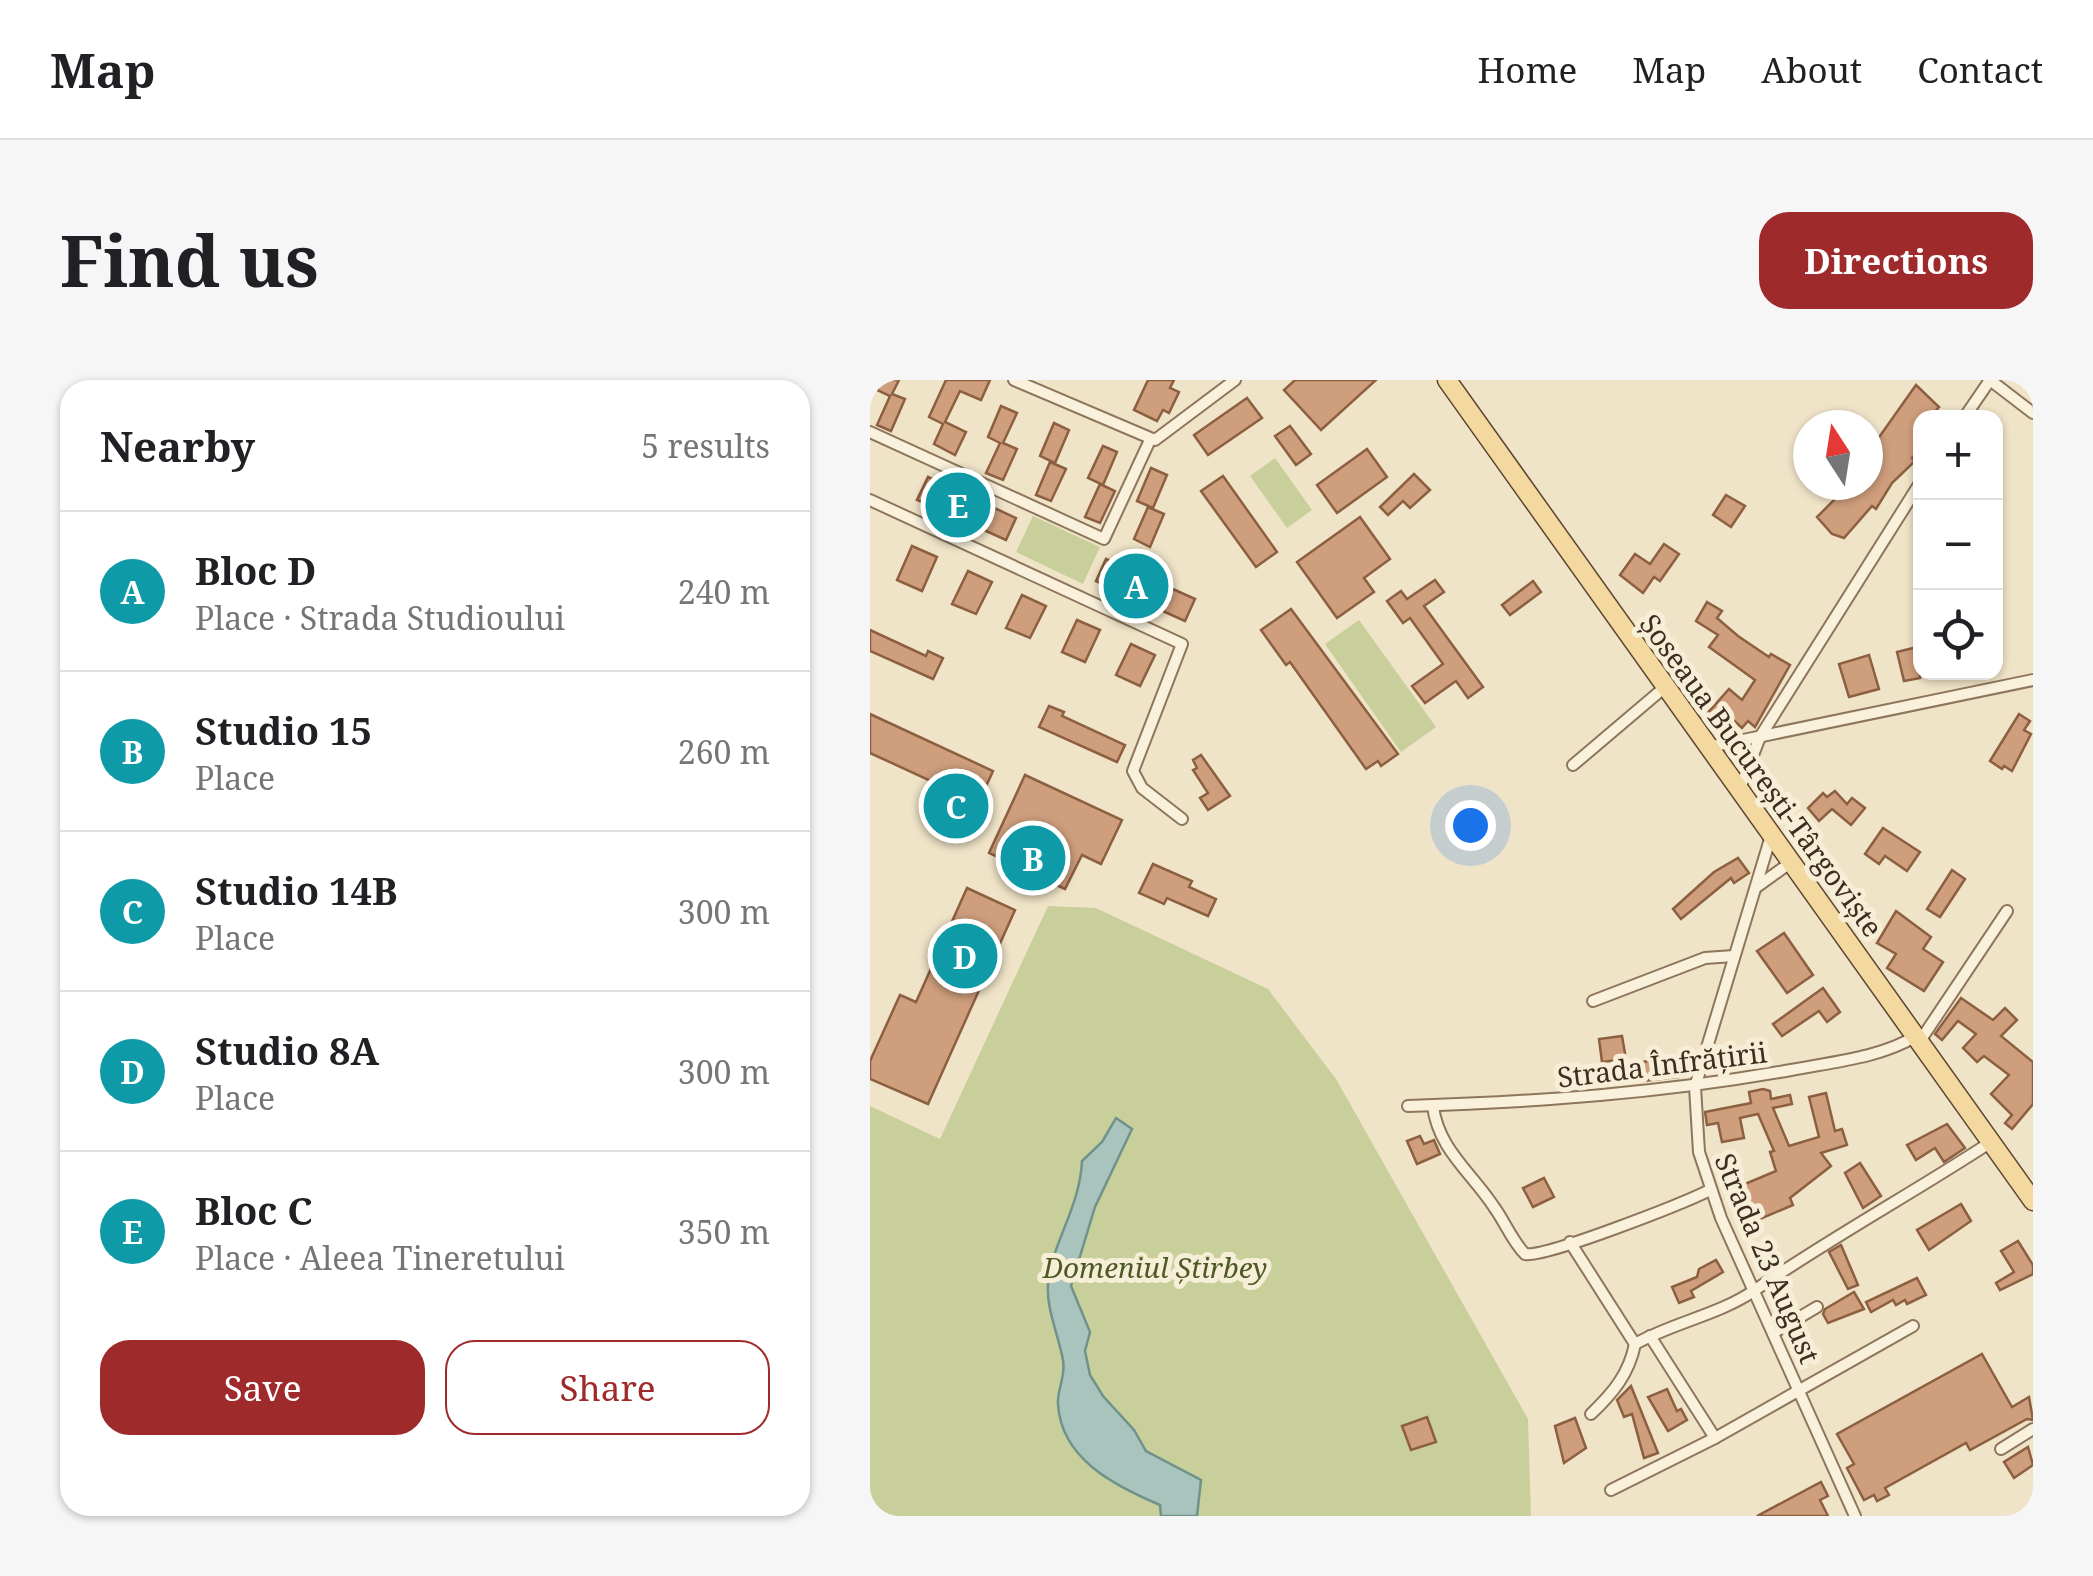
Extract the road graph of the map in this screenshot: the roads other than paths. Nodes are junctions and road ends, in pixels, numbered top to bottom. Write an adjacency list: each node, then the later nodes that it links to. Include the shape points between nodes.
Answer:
1 (1014, 380): 8 (street)
2 (1447, 380): 12 (main road, Șoseaua București-Târgoviște)
3 (1990, 380): 5 (street); 6 (street)
4 (1233, 383): 8 (street)
5 (1969, 410)
6 (2033, 413)
7 (870, 432): 8 (street, via 1104,540)
8 (1150, 440)
9 (1913, 494): 13 (street)
10 (870, 500): 17 (street, via 1182,644 1134,771 1142,788)
11 (2033, 680): 13 (street)
12 (1665, 687): 14 (main road, Șoseaua București-Târgoviște); 15 (street)
13 (1760, 737): 14 (street); 16 (street)
14 (1708, 747): 16 (main road, Șoseaua București-Târgoviște)
15 (1572, 765)
16 (1739, 792): 18 (main road, Șoseaua București-Târgoviște)
17 (1182, 819)
18 (1770, 836): 19 (main road, Șoseaua București-Târgoviște); 20 (street, Strada 23 August)
19 (1790, 863): 20 (street); 24 (main road, Șoseaua București-Târgoviște)
20 (1758, 886): 22 (street, Strada 23 August)
21 (2008, 911): 24 (street)
22 (1734, 956): 23 (street, via 1705,958); 25 (street, Strada 23 August)
23 (1593, 1001)
24 (1918, 1038): 25 (street, Strada Înfrățirii, via 1847,1059); 28 (main road, Șoseaua București-Târgoviște)
25 (1695, 1087): 27 (street, Strada Înfrățirii); 29 (street, Strada 23 August, via 1698,1152)
26 (1408, 1106): 27 (street, Strada Înfrățirii)
27 (1432, 1106): 31 (street, via 1449,1149 1520,1250 1531,1256)
28 (1991, 1142): 30 (main road, Șoseaua București-Târgoviște); 32 (street)
29 (1710, 1190): 31 (street); 32 (street, Strada 23 August)
30 (2033, 1201)
31 (1570, 1242): 37 (street)
32 (1754, 1291): 35 (street, Strada 23 August); 36 (street)
33 (1817, 1307): 35 (street)
34 (1913, 1326): 38 (street)
35 (1773, 1333): 38 (street, Strada 23 August)
36 (1650, 1336): 37 (street); 41 (street)
37 (1635, 1344): 39 (street, via 1616,1389)
38 (1800, 1392): 41 (street); 44 (street, Strada 23 August)
39 (1592, 1414)
40 (2033, 1430): 42 (street)
41 (1715, 1438): 43 (street)
42 (2000, 1449)
43 (1611, 1490)
44 (1855, 1516)

